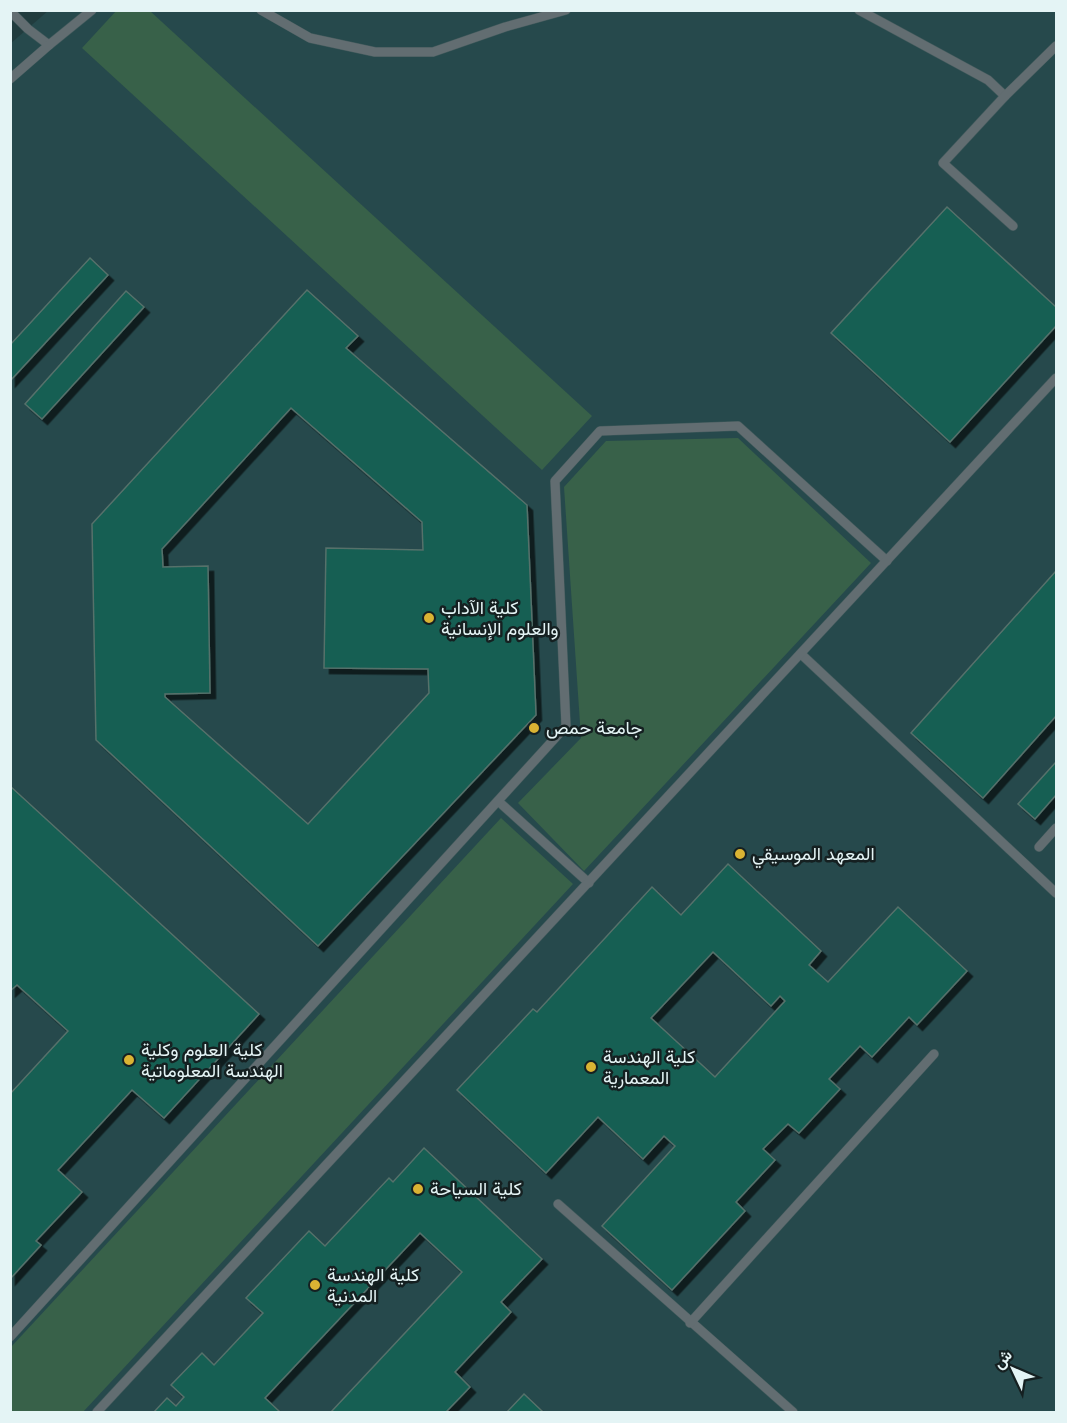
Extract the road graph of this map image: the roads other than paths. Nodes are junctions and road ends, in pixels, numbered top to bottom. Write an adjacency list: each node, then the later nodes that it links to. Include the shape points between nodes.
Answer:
1 (93, 10): 6 (lane)
2 (261, 10): 3 (lane, via 310,38 375,52 433,52)
3 (566, 10)
4 (860, 10): 9 (lane, via 988,80)
5 (10, 11): 6 (lane)
6 (49, 45): 8 (lane)
7 (1056, 46): 9 (lane)
8 (10, 80)
9 (1005, 96): 10 (lane, via 944,163)
10 (1013, 226)
11 (1056, 378): 12 (lane)
12 (887, 561): 13 (lane); 14 (lane, via 738,426 600,431 555,481 566,726)
13 (801, 654): 17 (lane); 18 (lane)
14 (498, 801): 17 (lane); 22 (lane)
15 (1056, 828): 16 (lane)
16 (1039, 847)
17 (589, 883): 23 (lane)
18 (1056, 893)
19 (934, 1054): 21 (lane)
20 (558, 1204): 21 (lane)
21 (690, 1323): 24 (lane)
22 (10, 1337)
23 (97, 1413)
24 (793, 1413)

